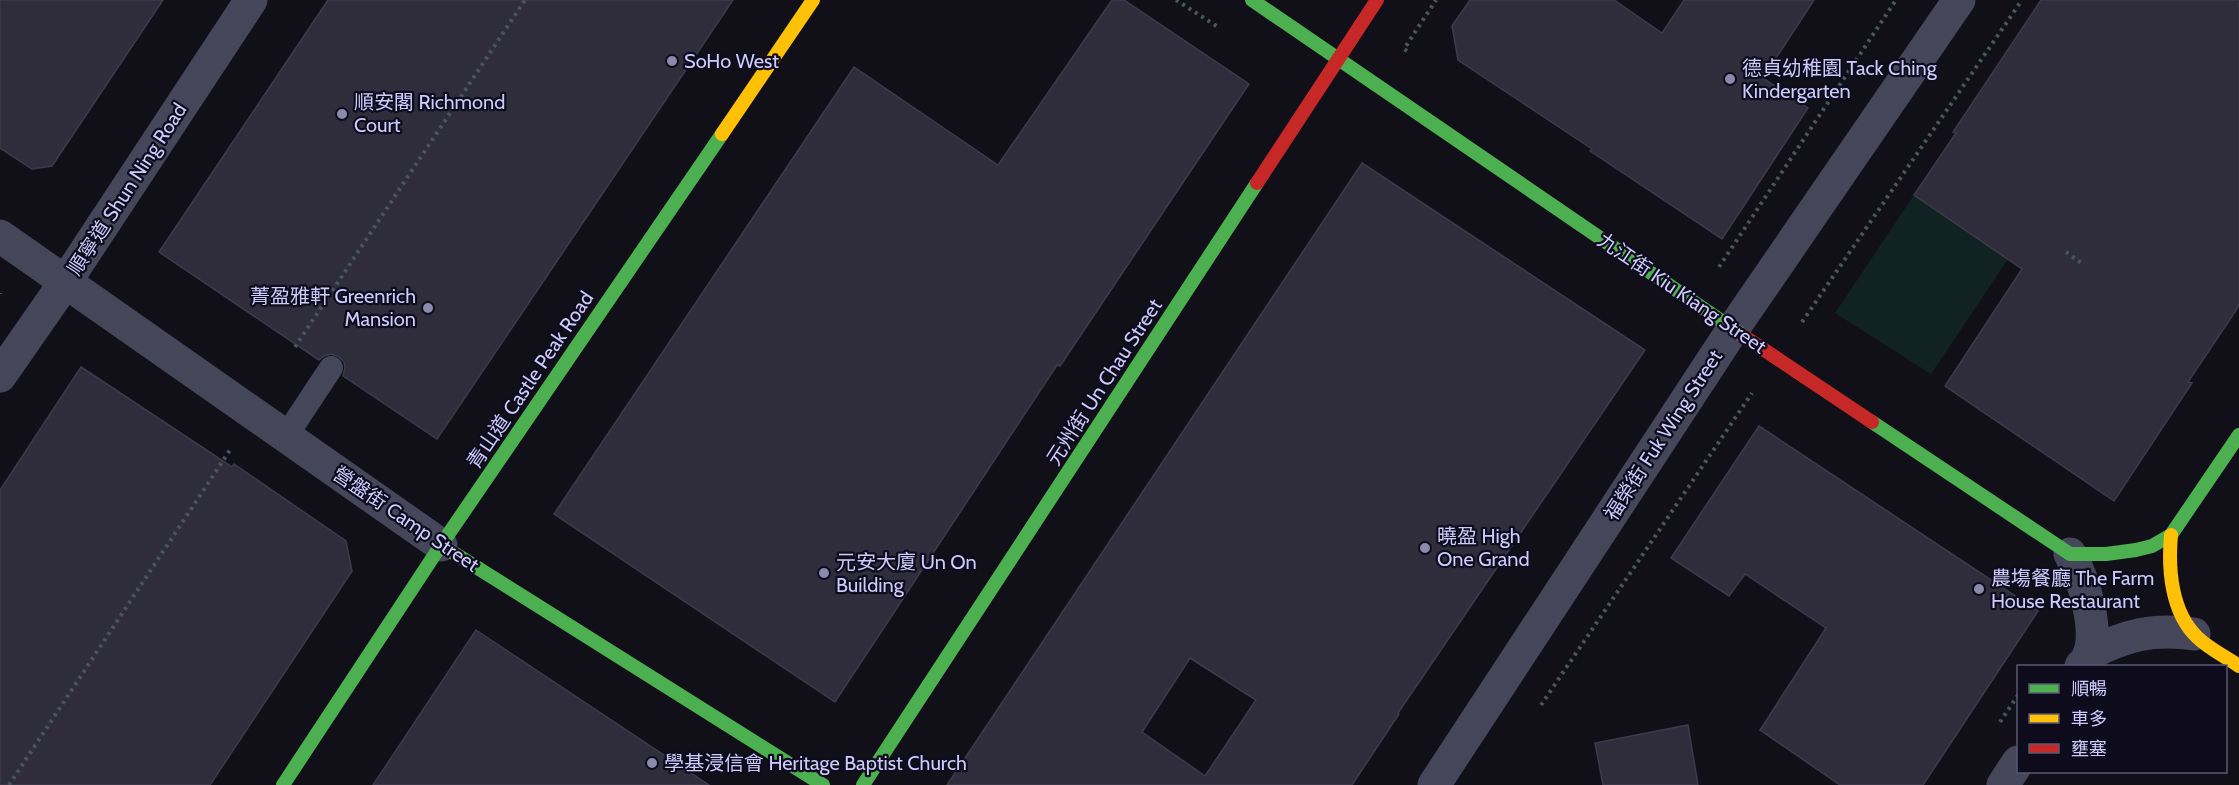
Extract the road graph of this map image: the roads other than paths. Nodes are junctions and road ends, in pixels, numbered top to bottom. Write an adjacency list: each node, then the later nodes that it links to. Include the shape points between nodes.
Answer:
1 (251, 0): 8 (street, 順寧道 Shun Ning Road)
2 (813, 0): 15 (main road, 青山道 Castle Peak Road)
3 (1252, 0): 6 (main road, 九江街 Kiu Kiang Street)
4 (1377, 0): 6 (main road, 元州街 Un Chau Street)
5 (1959, 0): 9 (street, 福榮街 Fuk Wing Street)
6 (1339, 58): 9 (main road, 九江街 Kiu Kiang Street); 23 (main road, 元州街 Un Chau Street)
7 (0, 236): 8 (street, 營盤街 Camp Street)
8 (66, 281): 11 (street, 順寧道 Shun Ning Road); 13 (street, 營盤街 Camp Street)
9 (1733, 329): 16 (main road, 九江街 Kiu Kiang Street); 24 (street, 福榮街 Fuk Wing Street)
10 (331, 368): 13 (lane)
11 (0, 375)
12 (2239, 435): 14 (main road)
13 (286, 436): 15 (street, 營盤街 Camp Street)
14 (2171, 535): 16 (main road, via 2152,546 2124,552); 17 (main road, via 2173,589)
15 (441, 545): 21 (main road, 青山道 Castle Peak Road); 22 (main road, 營盤街 Camp Street)
16 (2070, 554): 18 (street, via 2080,572 2091,619)
17 (2194, 634): 18 (street, via 2141,634 2110,644); 19 (main road)
18 (2085, 660)
19 (2239, 666)
20 (2017, 765): 25 (street)
21 (283, 785)
22 (823, 785)
23 (863, 785)
24 (1434, 785)
25 (2004, 785)

